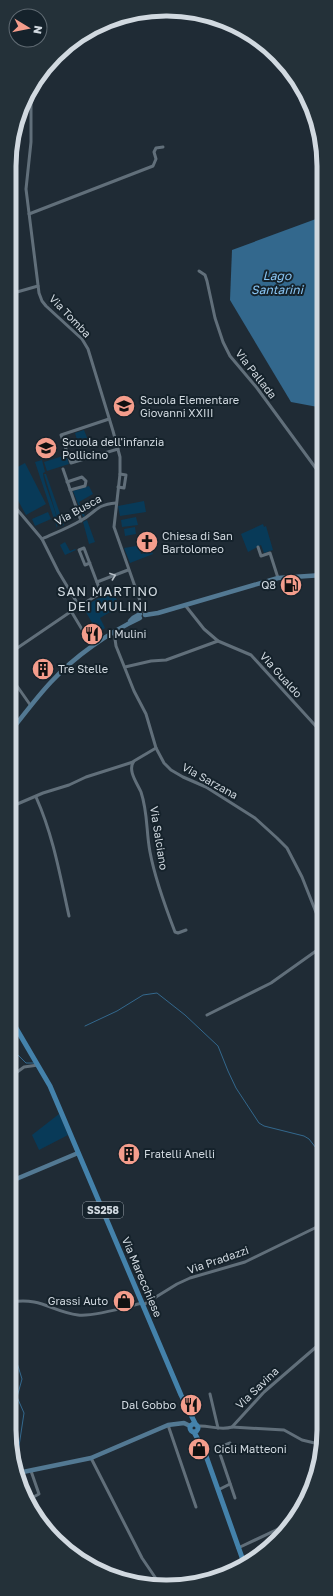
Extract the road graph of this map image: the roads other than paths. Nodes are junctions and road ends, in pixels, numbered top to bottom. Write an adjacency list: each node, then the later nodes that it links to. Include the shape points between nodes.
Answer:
1 (30, 103): 3 (street, Via Tomba, via 31,142 26,189)
2 (163, 147): 3 (street, via 156,148 156,163 153,166)
3 (29, 214): 5 (street, Via Tomba)
4 (199, 271): 10 (street, Via Pallada, via 205,275 215,318 230,356 257,388)
5 (38, 286): 6 (street); 7 (street, Via Tomba, via 46,306 86,345)
6 (16, 292)
7 (109, 419): 8 (street, Via Tomba); 8 (street, via 61,434 71,462)
8 (118, 449): 11 (street, Via Tomba)
9 (63, 469): 12 (street)
10 (317, 470)
11 (120, 474): 13 (street, Via Tomba); 13 (street, Via Tomba, via 126,476 124,488)
12 (67, 482): 14 (street); 14 (street, via 82,477 86,481 85,486)
13 (118, 487): 15 (street, Via Tomba)
14 (70, 490): 17 (street)
15 (116, 503): 17 (street, Via Busca, via 96,508); 21 (street, Via Tomba, via 114,527)
16 (16, 508): 18 (street)
17 (81, 521): 18 (street, Via Busca)
18 (42, 539): 26 (street)
19 (258, 547): 23 (street, via 261,556 270,553)
20 (90, 563): 20 (street, via 84,548 79,550 85,565); 24 (street)
21 (128, 570): 24 (street, one-way to 21); 28 (street, Via Tomba, via 142,604)
22 (317, 575): 23 (main road)
23 (278, 578): 25 (main road)
24 (97, 582): 26 (street, via 101,593)
25 (185, 604): 28 (main road); 30 (street, Via Gualdo, via 204,629)
26 (79, 606): 27 (street)
27 (71, 611): 31 (street); 32 (street)
28 (142, 616): 29 (main road, via 133,618 126,626)
29 (114, 632): 31 (main road); 33 (street, Via Sarzana, via 116,646)
30 (218, 641): 33 (street, via 166,660); 37 (street, Via Gualdo, via 251,655)
31 (92, 646): 35 (main road, via 60,672)
32 (16, 649)
33 (125, 667): 38 (street, Via Sarzana, via 146,714)
34 (16, 685): 35 (street)
35 (31, 706): 36 (main road)
36 (16, 725)
37 (317, 727)
38 (156, 748): 39 (street); 42 (street, Via Sarzana, via 171,770 226,799 255,818 277,838 286,848 302,877)
39 (133, 762): 40 (street); 44 (street, Via Salciano, via 133,775 148,818 150,850 157,881 175,932)
40 (36, 797): 41 (street); 43 (street, via 57,861)
41 (16, 805)
42 (317, 915)
43 (69, 916)
44 (186, 930)
45 (317, 950): 46 (street, via 271,983)
46 (207, 1015)
47 (16, 1027): 48 (main road, Via Marecchiese / SS258)
48 (39, 1065): 49 (street, via 24,1067); 50 (main road, Via Marecchiese / SS258)
49 (16, 1073)
50 (78, 1153): 51 (main road); 54 (main road, Via Marecchiese / SS258)
51 (16, 1179)
52 (317, 1227): 54 (street, Via Pradazzi, via 244,1262 176,1284)
53 (16, 1301): 54 (street, Via Pradazzi, via 34,1301 78,1315)
54 (142, 1304): 58 (main road, Via Marecchiese / SS258)
55 (317, 1346): 59 (street, Via Savina, via 264,1392)
56 (210, 1394): 60 (street)
57 (168, 1425): 58 (main road, via 184,1423); 63 (main road); 70 (street)
58 (194, 1427): 60 (street); 67 (main road, Via Marecchiese / SS258)
59 (232, 1427): 60 (street); 62 (street, via 284,1430 302,1440)
60 (218, 1428)
61 (230, 1443): 66 (street, via 218,1448)
62 (317, 1443)
63 (91, 1458): 64 (main road); 74 (street, via 142,1558)
64 (31, 1471): 65 (main road); 68 (street, via 39,1494)
65 (22, 1473)
66 (230, 1484): 67 (street); 69 (street)
67 (218, 1490): 72 (main road, Via Marecchiese / SS258)
68 (33, 1497)
69 (235, 1498)
70 (196, 1507)
71 (281, 1528): 72 (street)
72 (238, 1548): 73 (main road, Via Marecchiese / SS258)
73 (243, 1560)
74 (157, 1580)

